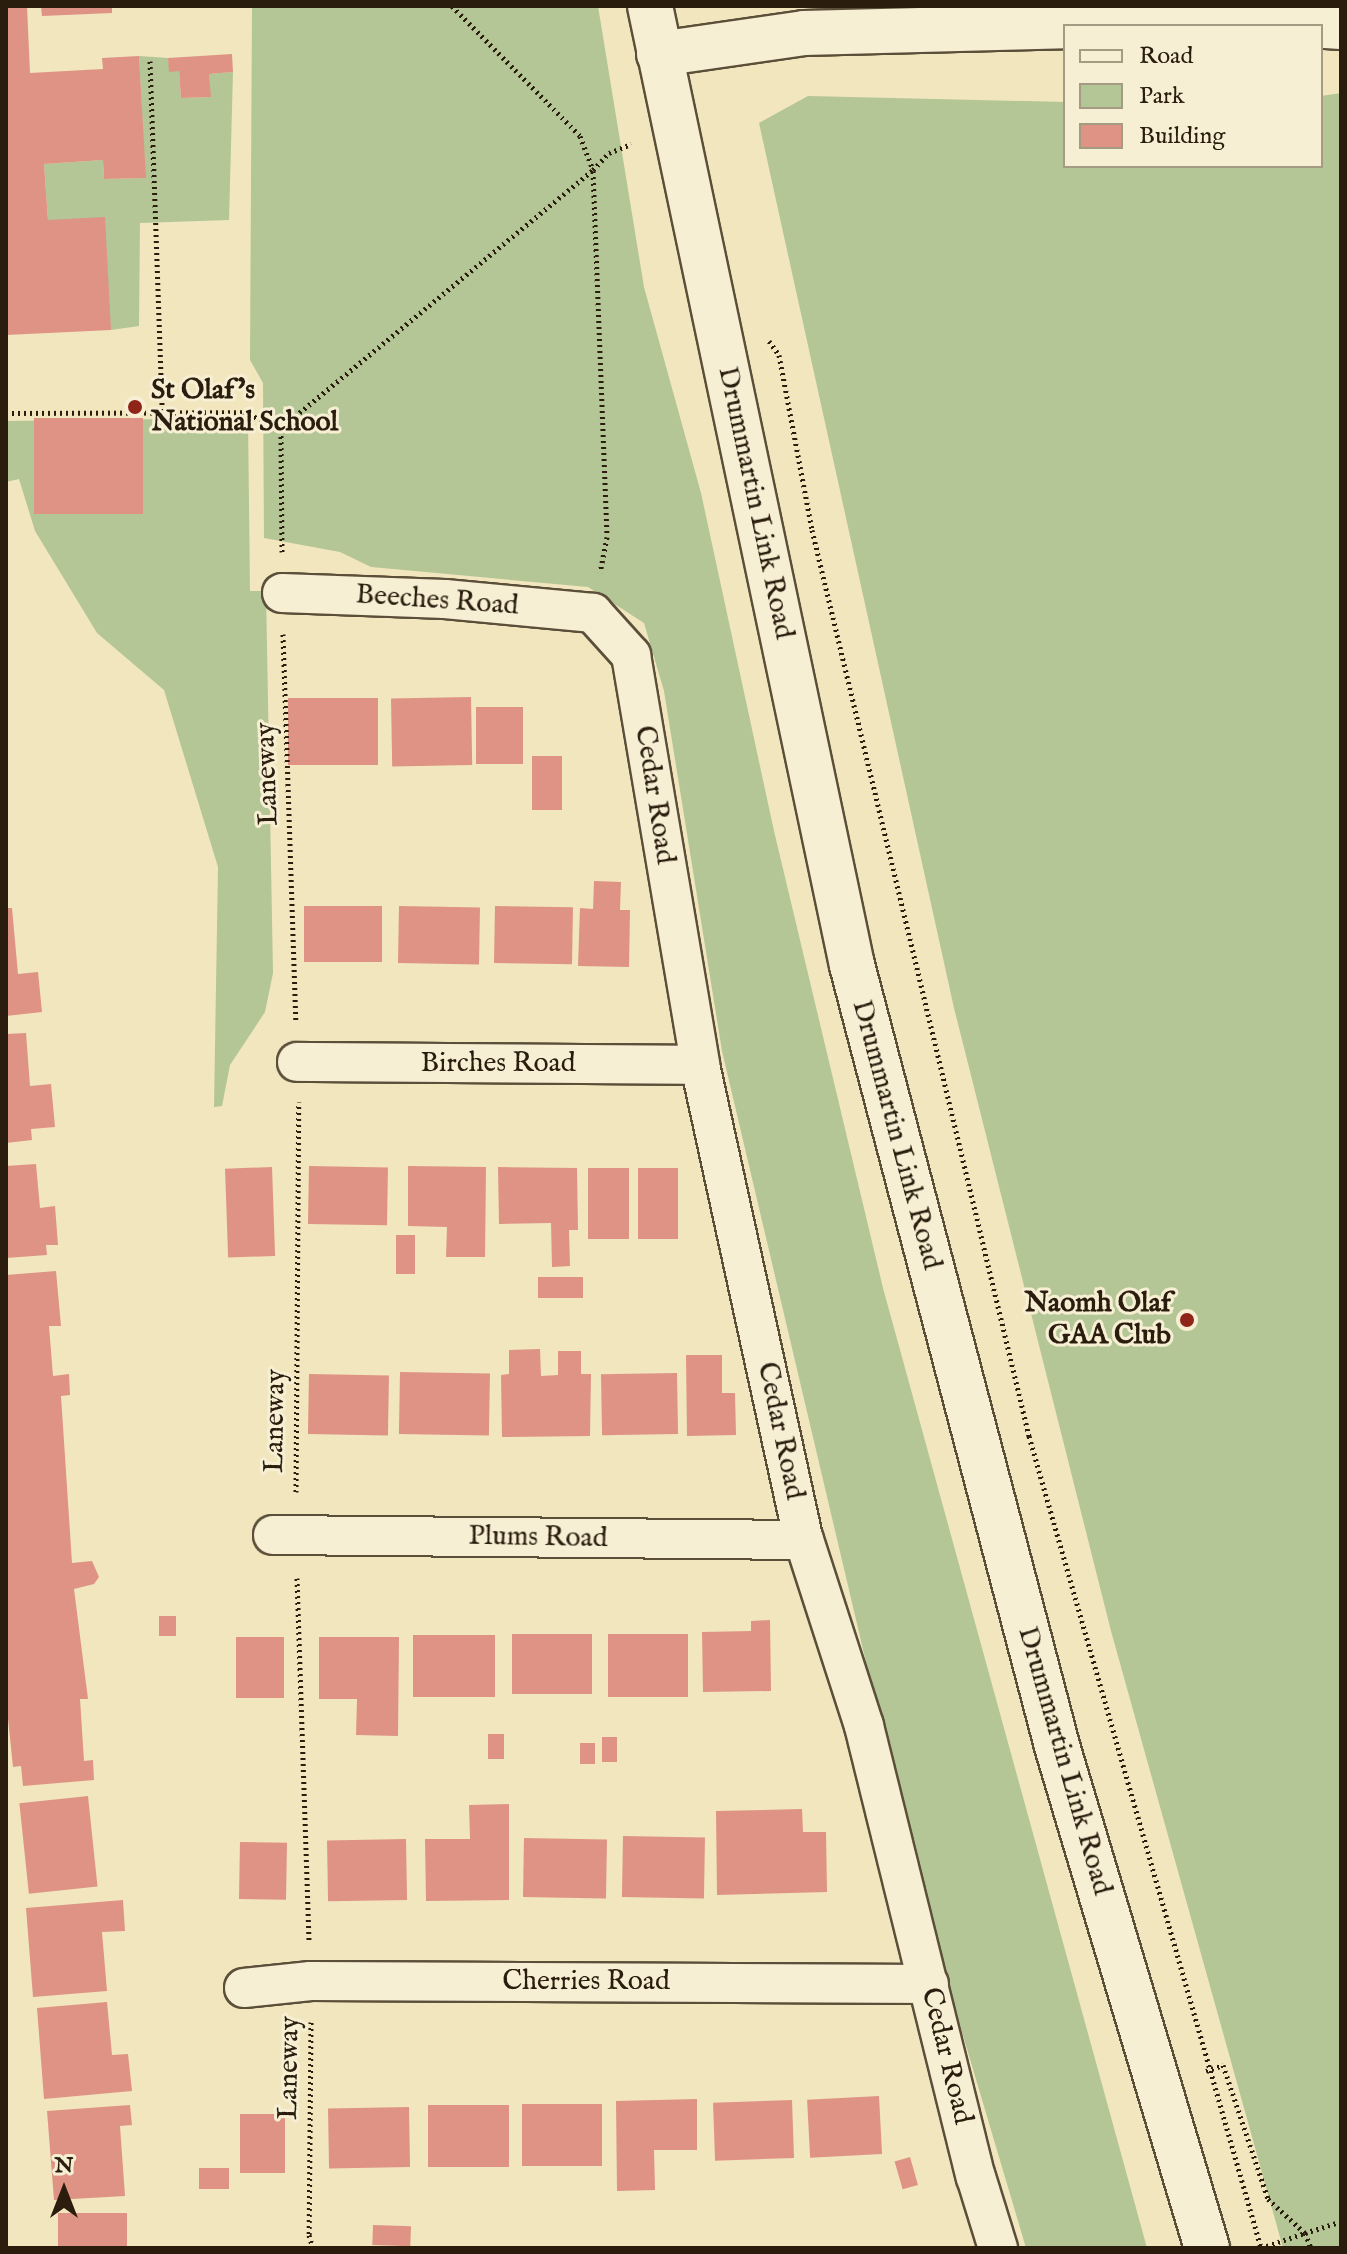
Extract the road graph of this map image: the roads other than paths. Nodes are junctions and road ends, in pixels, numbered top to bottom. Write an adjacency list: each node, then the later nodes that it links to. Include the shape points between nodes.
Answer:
1 (650, 6): 6 (main road, Drummartin Link Road)
2 (827, 18): 5 (main road); 6 (main road)
3 (1213, 24): 4 (main road)
4 (1294, 24)
5 (1063, 26)
6 (659, 54): 16 (main road, Drummartin Link Road, via 852,965 1057,1746)
7 (282, 593): 8 (street, Beeches Road, via 445,599)
8 (593, 613): 10 (street, Cedar Road, via 631,655)
9 (297, 1062): 10 (street, Birches Road)
10 (700, 1065): 12 (street, Cedar Road)
11 (284, 1535): 12 (street, Plums Road)
12 (804, 1540): 13 (street, Cedar Road, via 864,1726)
13 (929, 1984): 14 (street, Cherries Road, via 311,1981); 15 (street, Cedar Road)
14 (244, 1988)
15 (998, 2248)
16 (1207, 2248)

